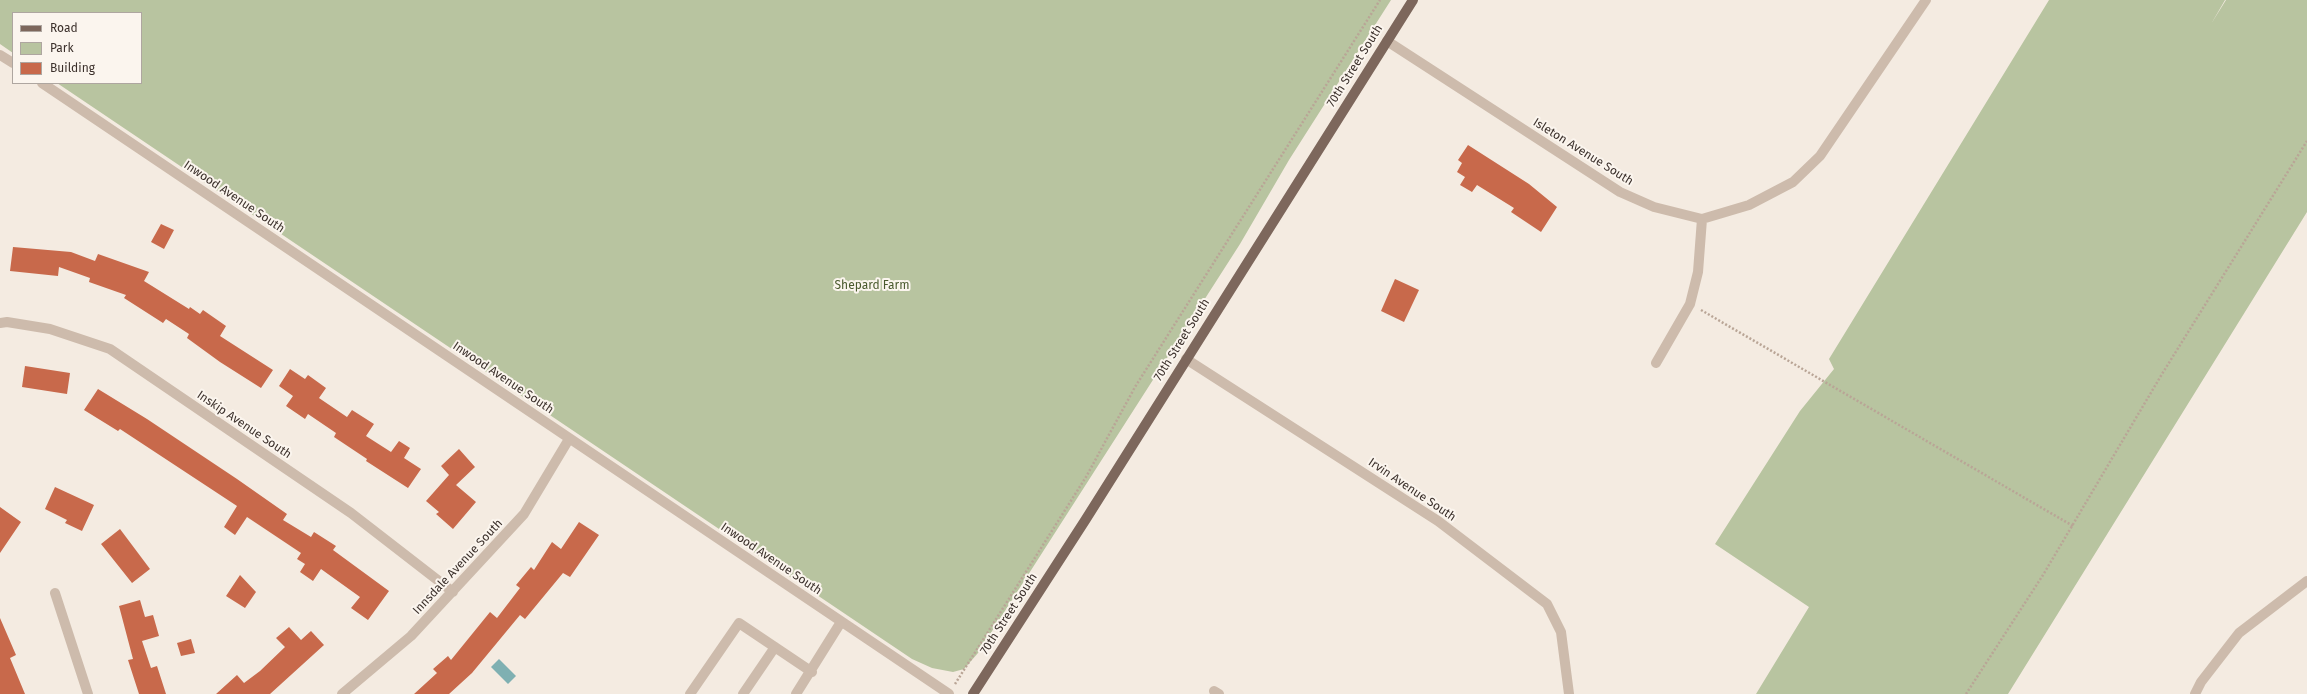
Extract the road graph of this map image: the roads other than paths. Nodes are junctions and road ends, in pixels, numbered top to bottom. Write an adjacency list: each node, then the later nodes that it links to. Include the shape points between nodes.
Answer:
1 (1413, 0): 3 (main road, 70th Street South)
2 (1926, 0): 7 (street, via 1820,156 1793,182 1749,205)
3 (1387, 41): 7 (street, Isleton Avenue South, via 1620,192 1654,207); 9 (main road, 70th Street South)
4 (0, 55): 5 (street)
5 (12, 62)
6 (43, 84): 11 (street, Inwood Avenue South)
7 (1702, 219): 10 (street, via 1698,272 1690,304)
8 (0, 323): 13 (street, Inskip Avenue South, via 50,329 110,349 351,513)
9 (1186, 359): 18 (street, Irvin Avenue South, via 1438,521 1547,604 1561,632); 25 (main road, 70th Street South)
10 (1656, 362)
11 (569, 439): 13 (street, Innsdale Avenue South, via 524,514); 15 (street, Inwood Avenue South)
12 (2307, 581): 26 (street, via 2239,633 2201,682)
13 (453, 592): 20 (street, Innsdale Avenue South, via 411,636)
14 (55, 593): 19 (street)
15 (841, 622): 17 (street); 24 (street, Inwood Avenue South)
16 (775, 647): 17 (street); 21 (street, via 739,623); 22 (street)
17 (812, 672): 23 (street)
18 (1568, 690)
19 (88, 694)
20 (342, 694)
21 (690, 694)
22 (743, 694)
23 (796, 694)
24 (948, 694)
25 (973, 694)
26 (2195, 694)

